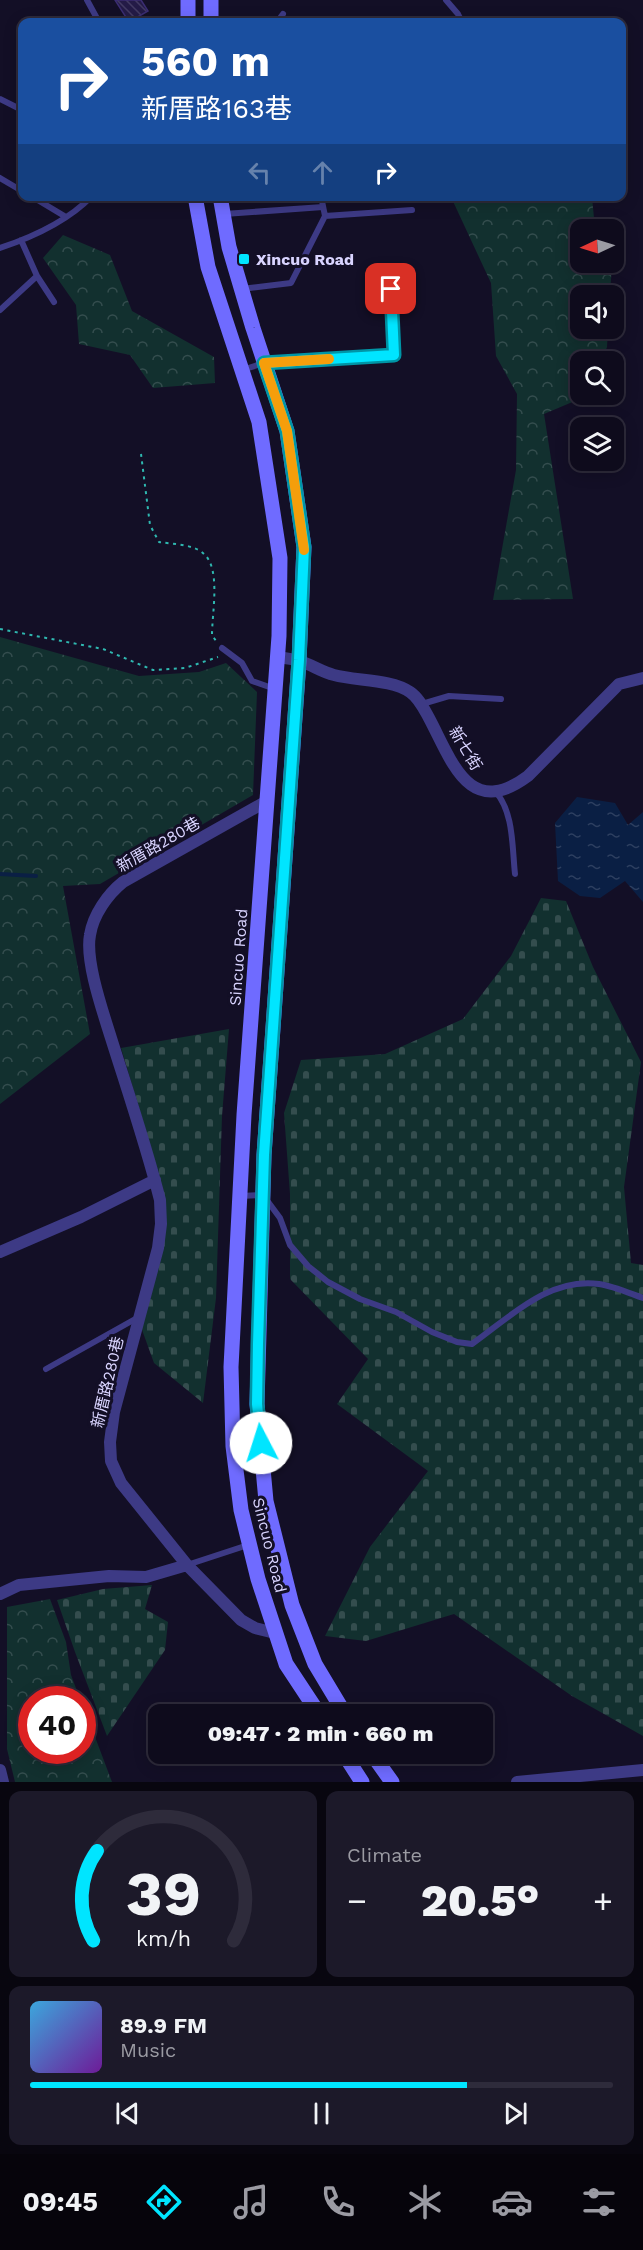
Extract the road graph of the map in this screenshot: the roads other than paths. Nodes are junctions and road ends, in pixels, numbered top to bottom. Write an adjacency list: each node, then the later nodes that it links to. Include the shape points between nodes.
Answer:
1 (87, 0): 6 (lane)
2 (188, 0): 7 (street)
3 (211, 0): 8 (street)
4 (446, 0): 10 (lane)
5 (283, 14): 9 (lane)
6 (97, 18)
7 (188, 18)
8 (211, 18)
9 (280, 18)
10 (459, 18)
11 (0, 99): 12 (lane)
12 (18, 108)
13 (0, 178): 14 (lane)
14 (18, 189)
15 (40, 201): 24 (lane)
16 (86, 201): 24 (lane)
17 (196, 201): 33 (street, Sincuo Road, via 208,267)
18 (221, 201): 22 (street, Sincuo Road)
19 (322, 201): 20 (lane)
20 (323, 207): 22 (lane); 23 (lane)
21 (412, 210): 23 (lane)
22 (223, 214): 28 (street, Sincuo Road)
23 (325, 216): 28 (lane, via 291,283)
24 (66, 217): 25 (lane)
25 (21, 240): 26 (lane); 27 (lane)
26 (0, 248)
27 (37, 276): 30 (lane); 31 (lane)
28 (241, 289): 32 (street, Sincuo Road)
29 (391, 289): 32 (lane, via 394,355)
30 (54, 302)
31 (0, 310)
32 (264, 363): 33 (lane); 36 (street, Sincuo Road, via 287,431 304,547)
33 (242, 370): 35 (street, Sincuo Road, via 259,422 280,558)
34 (222, 648): 38 (lane, via 242,663 252,681)
35 (278, 657): 36 (street, 新七街); 38 (street, Sincuo Road)
36 (299, 660): 40 (street, 新七街, via 333,675 399,687); 42 (street, Sincuo Road)
37 (643, 678): 43 (street, via 619,684 528,776 515,786)
38 (275, 689): 41 (street, Sincuo Road)
39 (501, 699): 40 (lane, via 449,696)
40 (422, 704): 43 (street, 新七街, via 461,778 472,787)
41 (270, 757): 42 (street); 44 (street, Sincuo Road)
42 (292, 760): 47 (street, Sincuo Road)
43 (495, 790): 45 (lane, via 509,816)
44 (267, 801): 46 (street, 新厝路280巷, via 123,882 108,897 91,930 89,951 100,1001); 48 (street, Sincuo Road)
45 (515, 874)
46 (155, 1180): 49 (street); 51 (street, 新厝路280巷, via 161,1224)
47 (263, 1195): 48 (lane); 50 (lane, via 280,1218 290,1245 328,1282 456,1342 472,1344 533,1299 564,1285 599,1284); 57 (street, Sincuo Road, via 257,1404 266,1501 292,1605)
48 (240, 1196): 53 (street, Sincuo Road, via 231,1367 234,1457)
49 (0, 1252)
50 (643, 1298)
51 (139, 1317): 52 (lane); 54 (street, 新厝路280巷, via 114,1412 111,1461 121,1483)
52 (46, 1369)
53 (249, 1544): 54 (lane); 56 (street, Sincuo Road)
54 (187, 1565): 55 (street, via 146,1577 109,1576 19,1585); 56 (street, 新厝路280巷, via 240,1620)
55 (0, 1594)
56 (275, 1633): 58 (street, Sincuo Road, via 286,1664)
57 (327, 1685): 58 (street); 60 (street, Sincuo Road)
58 (307, 1696): 59 (street, Sincuo Road)
59 (312, 1704)
60 (339, 1704)
61 (350, 1764): 66 (street)
62 (379, 1764): 67 (street)
63 (0, 1770): 65 (street)
64 (643, 1770): 68 (street)
65 (3, 1782)
66 (362, 1782)
67 (392, 1782)
68 (517, 1782)

